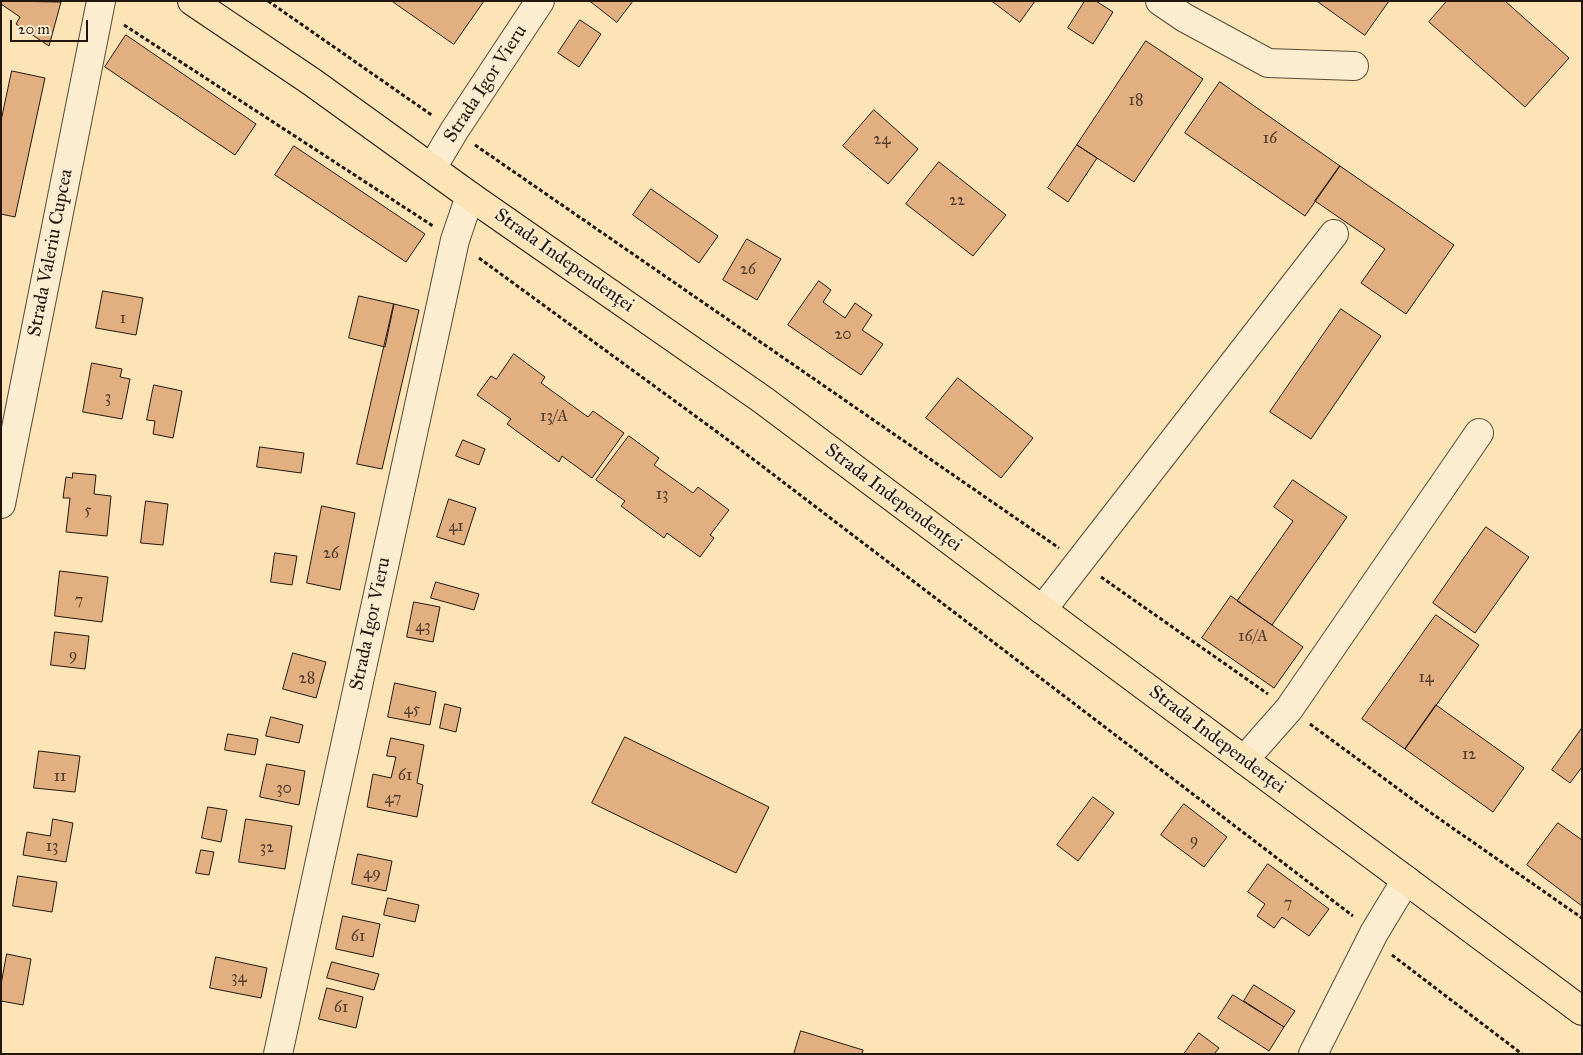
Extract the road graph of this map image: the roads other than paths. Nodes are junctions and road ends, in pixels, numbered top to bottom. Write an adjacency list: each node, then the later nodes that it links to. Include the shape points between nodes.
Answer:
1 (192, 1): 6 (main road, Strada Independenței)
2 (540, 1): 6 (street, Strada Igor Vieru)
3 (1160, 1): 5 (street, via 1268,63)
4 (100, 6): 10 (street, Strada Valeriu Cupcea)
5 (1354, 66)
6 (432, 168): 7 (main road, Strada Independenței)
7 (470, 196): 11 (main road, Strada Independenței, via 763,400); 15 (street, Strada Igor Vieru, via 455,240)
8 (1334, 234): 11 (street)
9 (1479, 433): 12 (street, via 1289,709)
10 (1, 504)
11 (1042, 610): 12 (main road, Strada Independenței)
12 (1244, 760): 13 (main road, Strada Independenței)
13 (1406, 880): 14 (main road, Strada Independenței); 16 (street, via 1374,933)
14 (1582, 1011)
15 (278, 1054)
16 (1313, 1054)

